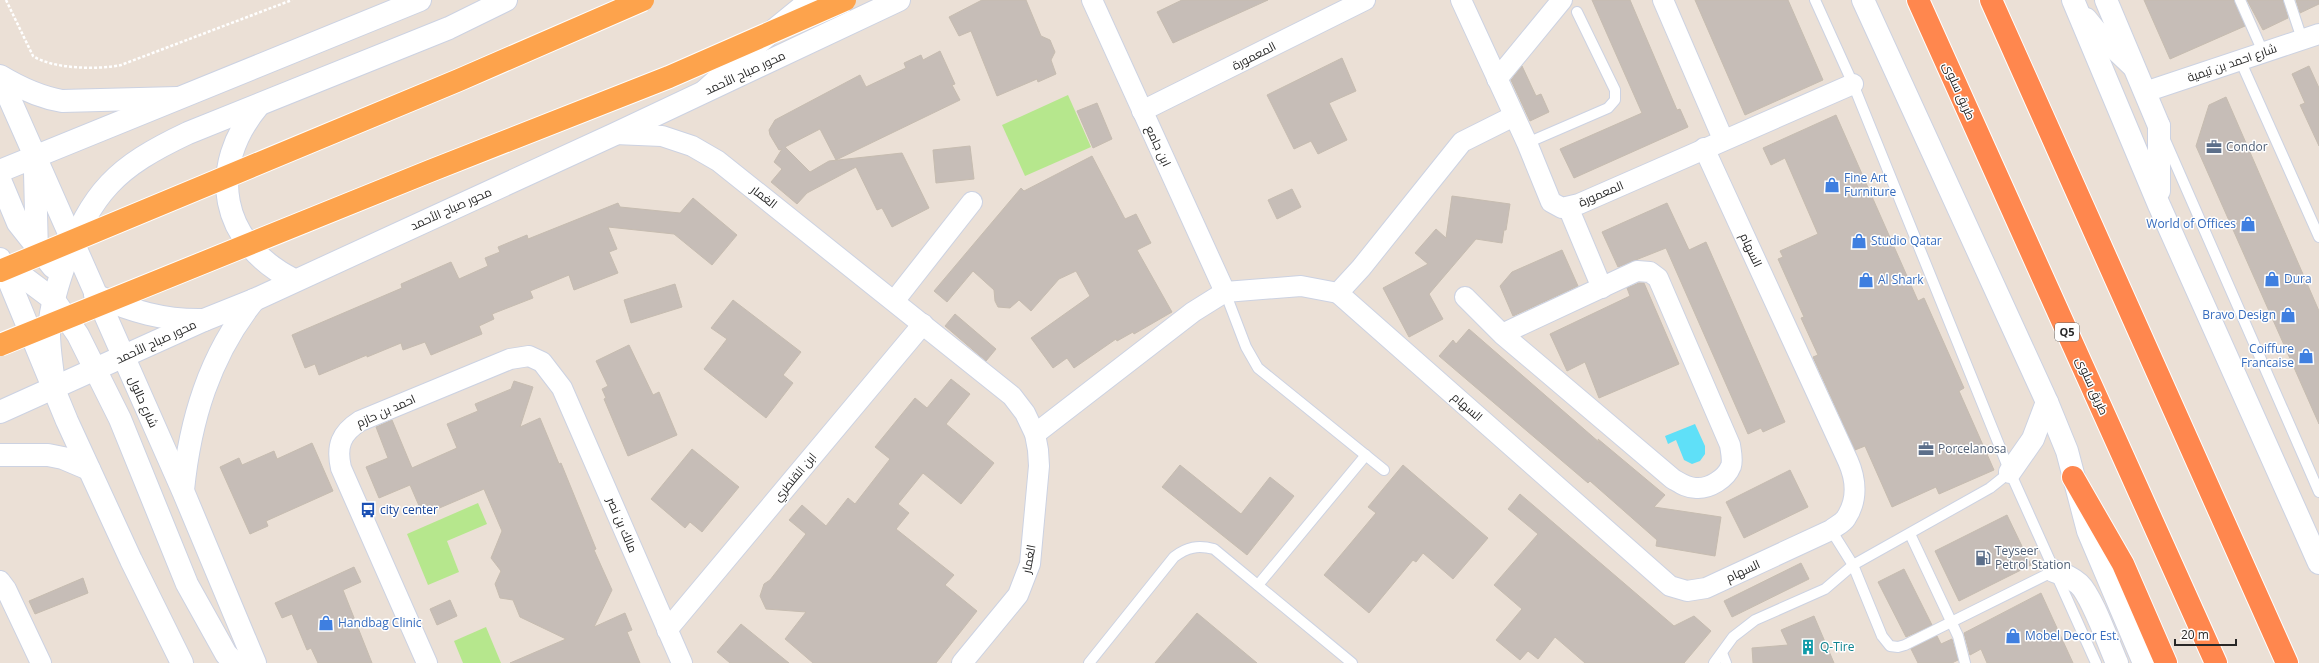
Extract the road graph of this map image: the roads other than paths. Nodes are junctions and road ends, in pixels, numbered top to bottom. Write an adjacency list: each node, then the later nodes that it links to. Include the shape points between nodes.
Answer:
1 (420, 0): 20 (main road)
2 (506, 0): 32 (main road, via 449,28)
3 (643, 0): 49 (highway, bridge, via 459,80)
4 (811, 0): 29 (main road)
5 (846, 0): 65 (highway, bridge, via 669,77)
6 (899, 0): 29 (main road, محور صباح الأحمد)
7 (1092, 0): 33 (street, ابن جامع)
8 (1365, 0): 33 (street, المعمورة)
9 (1461, 0): 27 (street, المعمورة)
10 (1562, 0): 27 (street)
11 (1663, 0): 37 (street)
12 (1815, 0): 28 (lane)
13 (1863, 0): 71 (main road)
14 (1918, 0): 108 (highway, طريق سلوى / Q5)
15 (1991, 0): 109 (highway)
16 (2106, 0): 25 (main road)
17 (2240, 0): 23 (lane)
18 (2289, 0): 22 (lane)
19 (2074, 3): 25 (main road, via 2094,30); 44 (main road)
20 (393, 6): 31 (main road)
21 (1577, 12): 38 (lane, via 1615,90 1615,100 1608,108)
22 (2311, 36): 23 (street, شارع احمد بن تيمية)
23 (2263, 52): 24 (street, شارع احمد بن تيمية)
24 (2240, 60): 30 (street, شارع احمد بن تيمية); 46 (lane)
25 (2133, 66): 30 (main road)
26 (0, 76): 31 (main road, via 22,89 62,101); 40 (main road, شارع حالول)
27 (1497, 79): 34 (street, المعمورة)
28 (1853, 84): 37 (street, المعمورة); 78 (lane)
29 (705, 91): 36 (main road, محور صباح الأحمد)
30 (2145, 92): 35 (main road)
31 (178, 98): 40 (main road)
32 (259, 105): 47 (main road, via 175,139 129,166 95,199); 51 (main road, via 245,121 235,139 229,160 229,202 235,222 245,241 275,270)
33 (1142, 111): 54 (street, ابن جامع)
34 (1514, 116): 38 (street, المعمورة); 55 (street, via 1462,142 1361,268)
35 (2159, 126): 44 (main road); 81 (lane)
36 (615, 134): 51 (main road, محور صباح الأحمد); 60 (street, الغمار, via 662,136 692,146 718,161)
37 (1724, 139): 39 (street, المعمورة)
38 (1526, 143): 45 (street, المعمورة, via 1551,202 1562,208)
39 (1704, 148): 45 (street, المعمورة); 82 (street, السهام, via 1853,474 1855,490 1851,506 1846,519)
40 (34, 157): 41 (main road); 47 (main road, شارع حالول); 48 (main road)
41 (0, 171)
42 (0, 180): 48 (main road, via 18,222)
43 (972, 202): 60 (street)
44 (2159, 205): 84 (main road)
45 (1573, 206): 53 (street)
46 (2319, 237)
47 (72, 244): 50 (main road); 56 (main road, شارع حالول)
48 (37, 249): 50 (main road); 52 (main road)
49 (1, 264): 52 (main road); 61 (main road)
50 (61, 275): 56 (main road); 58 (main road)
51 (294, 280): 59 (main road, محور صباح الأحمد)
52 (35, 285): 58 (main road); 61 (main road)
53 (1607, 286): 64 (street); 64 (street, via 1638,271 1645,270 1658,278 1730,445 1731,466 1726,474 1707,487 1696,488 1673,479)
54 (1225, 292): 55 (street, via 1301,286); 73 (street, via 1193,312); 75 (lane, via 1246,347 1258,368)
55 (1338, 292): 82 (street, السهام, via 1670,586 1687,591 1706,588)
56 (95, 295): 62 (main road, via 123,308 153,317); 67 (main road, شارع حالول)
57 (1465, 297): 64 (street)
58 (54, 300): 68 (main road, via 78,335); 69 (main road, via 49,332)
59 (254, 300): 62 (main road, محور صباح الأحمد); 80 (main road, via 240,317 221,349 206,383 187,454)
60 (895, 300): 63 (street, الغمار)
61 (25, 320): 66 (main road); 69 (main road)
62 (204, 320): 67 (main road, محور صباح الأحمد)
63 (923, 324): 73 (street, الغمار, via 1012,396 1026,414); 90 (street, ابن القنطري)
64 (1502, 334)
65 (0, 345)
66 (0, 352)
67 (123, 358): 68 (main road, محور صباح الأحمد); 80 (main road, شارع حالول)
68 (96, 369): 69 (main road, محور صباح الأحمد); 94 (main road, via 120,419 187,584 216,637)
69 (54, 388): 72 (main road, محور صباح الأحمد); 76 (main road)
70 (562, 388): 90 (street, مالك بن نصر); 96 (street, احمد بن حازم, via 542,362 530,356 510,359 360,421 348,428 340,440 338,454 341,468)
71 (2047, 402): 78 (main road, via 2033,439); 79 (main road, via 2067,451)
72 (0, 412)
73 (1035, 434): 98 (street, الغمار, via 1039,466 1031,558 1026,580 1008,608)
74 (0, 455): 76 (main road, via 48,455 63,458)
75 (1366, 455): 77 (lane); 88 (lane)
76 (89, 469): 93 (main road)
77 (1384, 470)
78 (2010, 472): 83 (lane, via 1990,488); 86 (lane)
79 (2073, 476): 106 (main road, via 2088,531); 107 (highway, via 2123,564)
80 (183, 491): 95 (main road, شارع حالول)
81 (2319, 492)
82 (1832, 530): 85 (lane)
83 (1910, 534): 85 (lane); 89 (lane)
84 (2319, 563)
85 (1853, 565): 89 (lane, via 1882,636 1890,646 1904,645); 91 (lane, via 1825,589 1755,620 1733,637)
86 (2054, 571): 89 (lane); 104 (lane); 105 (main road, via 2068,576 2080,585 2089,599)
87 (0, 581): 92 (street)
88 (1258, 585): 99 (lane, via 1214,549 1192,547 1182,550); 100 (lane)
89 (1952, 621): 103 (lane)
90 (667, 630): 97 (street, مالك بن نصر)
91 (1722, 653): 101 (lane); 102 (lane)
92 (40, 663)
93 (182, 663)
94 (235, 663)
95 (255, 663)
96 (427, 663)
97 (682, 663)
98 (962, 663)
99 (1088, 663)
100 (1352, 663)
101 (1714, 663)
102 (1726, 663)
103 (1965, 663)
104 (2096, 663)
105 (2117, 663)
106 (2144, 663)
107 (2166, 663)
108 (2216, 663)
109 (2287, 663)

